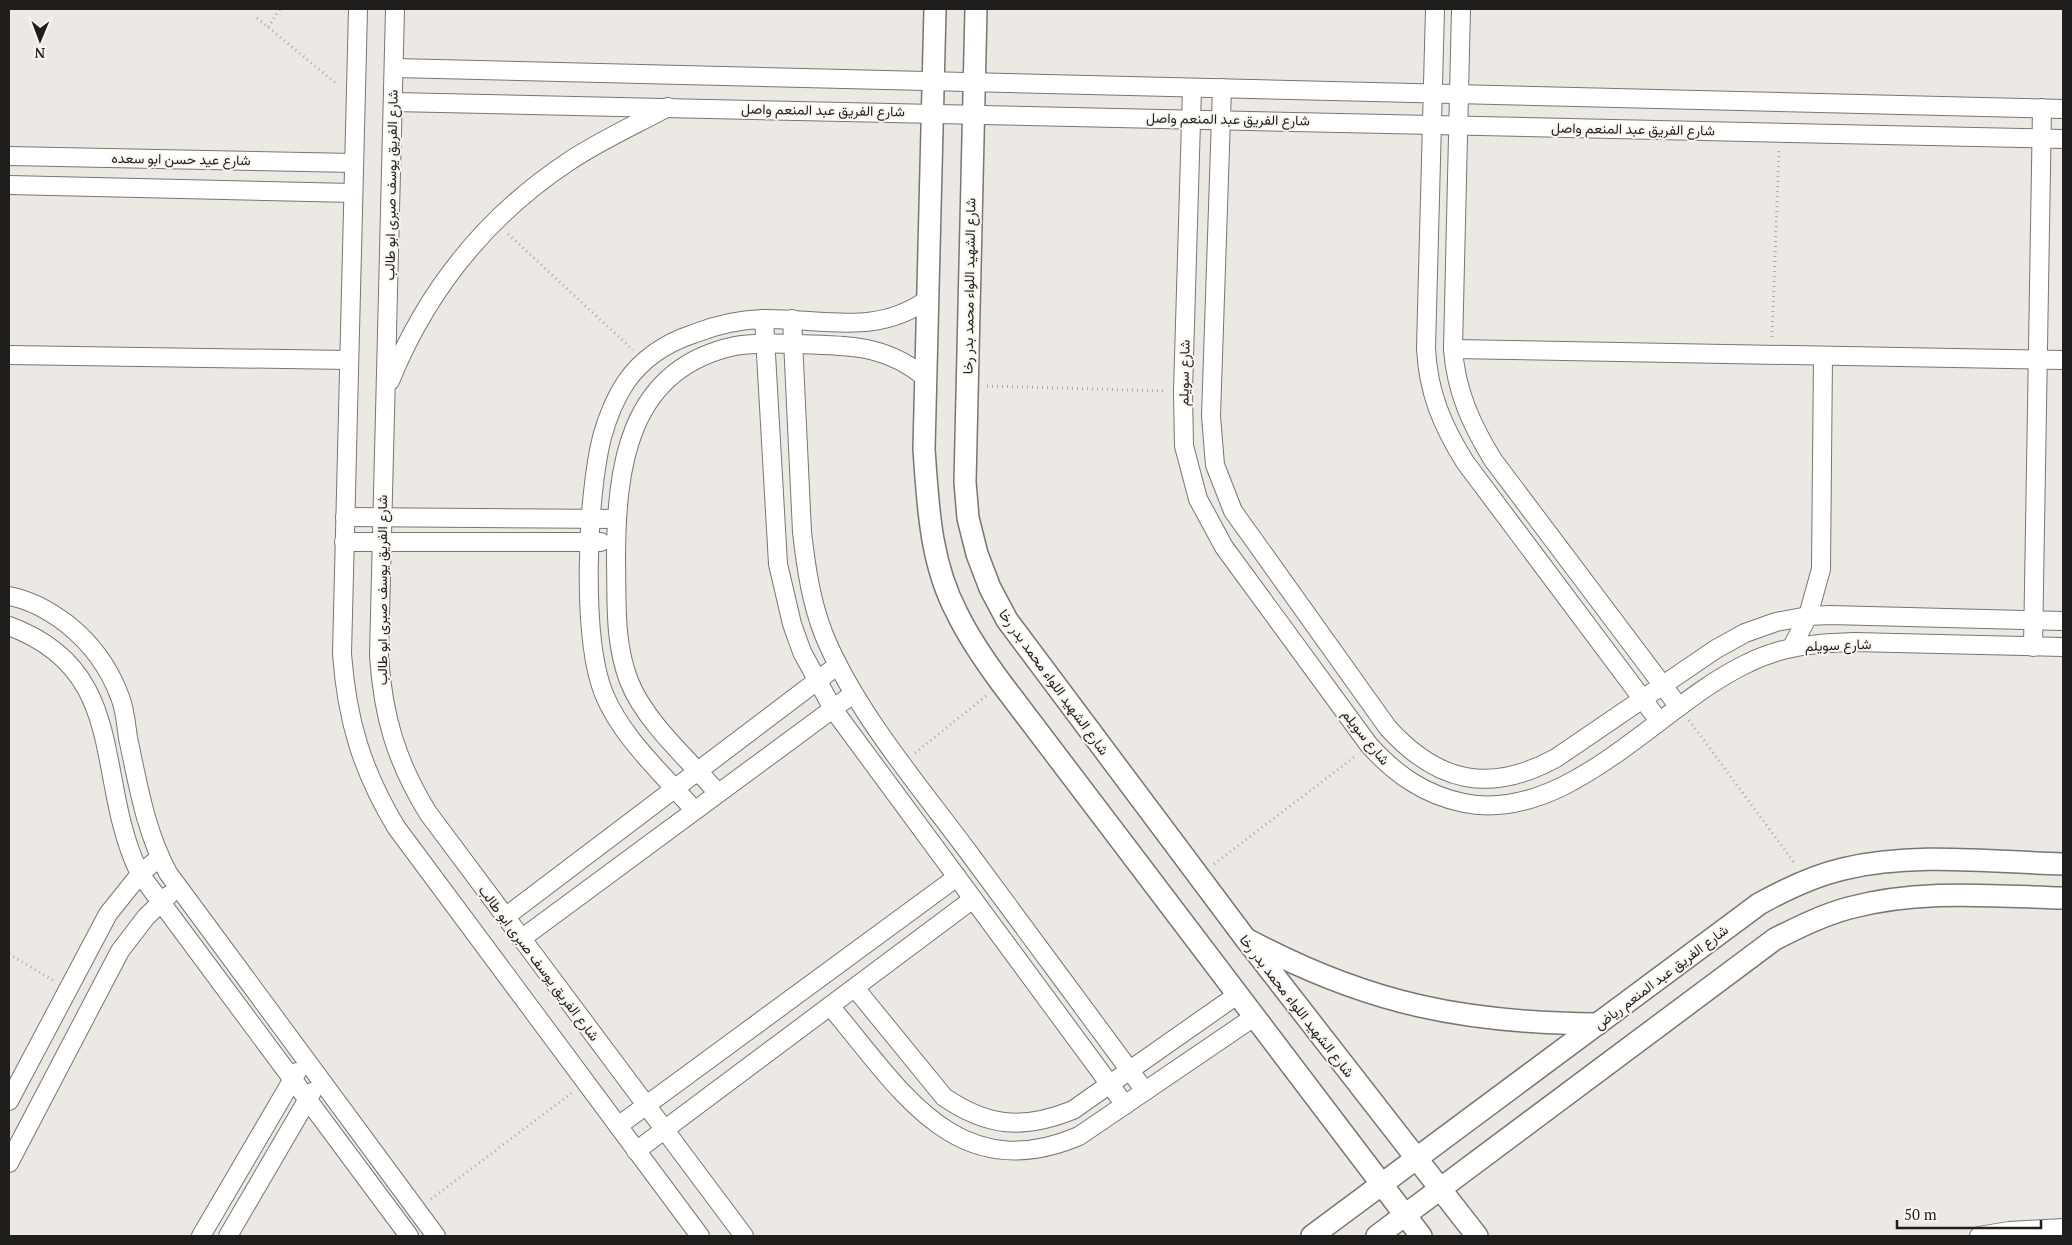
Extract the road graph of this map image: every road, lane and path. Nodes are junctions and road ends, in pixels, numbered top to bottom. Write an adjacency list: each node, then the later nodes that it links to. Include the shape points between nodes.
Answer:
1 (280, 9): 9 (path)
2 (358, 9): 17 (street)
3 (395, 9): 10 (street, شارع الفريق يوسف صبرى ابو طالب)
4 (935, 9): 11 (street)
5 (976, 9): 12 (street, شارع الشهيد اللواء محمد بدر رخا)
6 (1435, 9): 15 (street)
7 (1461, 9): 16 (street)
8 (257, 18): 9 (path)
9 (268, 27): 17 (path)
10 (394, 68): 11 (street); 18 (street, شارع الفريق يوسف صبرى ابو طالب)
11 (933, 81): 12 (street); 22 (street)
12 (974, 82): 13 (street); 23 (street, شارع الشهيد اللواء محمد بدر رخا)
13 (1192, 88): 14 (street); 24 (street, شارع سويلم)
14 (1222, 88): 15 (street); 25 (street, شارع سويلم)
15 (1433, 93): 16 (street); 26 (street)
16 (1459, 94): 20 (street); 27 (street)
17 (355, 100): 32 (street)
18 (393, 102): 19 (street, شارع الفريق عبد المنعم واصل); 52 (street, شارع الفريق يوسف صبرى ابو طالب)
19 (670, 106): 22 (street, شارع الفريق عبد المنعم واصل); 35 (street, via 570,160)
20 (2042, 108): 21 (street); 29 (street)
21 (2063, 109)
22 (932, 113): 23 (street, شارع الفريق عبد المنعم واصل); 36 (street)
23 (973, 114): 24 (street, شارع الفريق عبد المنعم واصل); 50 (street, شارع الشهيد اللواء محمد بدر رخا)
24 (1191, 118): 25 (street, شارع الفريق عبد المنعم واصل); 51 (street, شارع سويلم)
25 (1221, 119): 26 (street, شارع الفريق عبد المنعم واصل); 76 (street, شارع سويلم, via 1211,400 1215,465 1238,518 1388,728 1408,750 1432,766 1460,776 1485,780 1510,778 1556,758)
26 (1432, 124): 27 (street, شارع الفريق عبد المنعم واصل); 76 (street, via 1426,348 1427,373 1440,419 1465,462)
27 (1458, 125): 28 (street, شارع الفريق عبد المنعم واصل); 41 (street)
28 (1780, 132): 29 (street, شارع الفريق عبد المنعم واصل); 43 (path)
29 (2042, 138): 30 (street, شارع الفريق عبد المنعم واصل); 46 (street)
30 (2063, 139)
31 (9, 156): 32 (street, شارع عيد حسن ابو سعده)
32 (354, 163): 34 (street)
33 (9, 185): 34 (street)
34 (353, 193): 45 (street)
35 (494, 221): 48 (path); 52 (street, via 453,267 426,306)
36 (928, 299): 38 (street, via 906,313 880,321 854,323); 49 (street)
37 (764, 319): 38 (street); 39 (street); 48 (street, via 727,324 692,334 667,345)
38 (792, 319): 40 (street)
39 (765, 344): 40 (street); 56 (street, via 737,346 710,353 686,364 663,381 648,399 628,447); 72 (street, via 778,564 792,624)
40 (793, 344): 49 (street, via 872,348 901,360); 71 (street, via 806,566 816,608)
41 (1453, 349): 43 (street); 74 (street, via 1461,397 1493,460)
42 (9, 355): 45 (street)
43 (1771, 355): 44 (street)
44 (1823, 356): 46 (street); 62 (street, via 1821,560 1816,593)
45 (349, 360): 53 (street)
46 (2038, 360): 47 (street); 63 (street)
47 (2063, 360)
48 (644, 361): 55 (street, via 626,383 602,435)
49 (926, 378): 73 (street, via 924,449 933,542 942,577 956,611 973,643)
50 (967, 386): 51 (path); 91 (street, شارع الشهيد اللواء محمد بدر رخا, via 965,472 968,518 990,588 1028,650)
51 (1183, 391): 82 (street, شارع سويلم, via 1184,446 1189,473 1210,524)
52 (385, 393): 54 (street, شارع الفريق يوسف صبرى ابو طالب)
53 (345, 517): 54 (street); 57 (street)
54 (382, 517): 55 (street); 58 (street, شارع الفريق يوسف صبرى ابو طالب)
55 (592, 519): 56 (street); 59 (street)
56 (617, 519): 60 (street)
57 (344, 542): 58 (street); 112 (street, via 342,654 345,694 352,729 374,788 396,827)
58 (382, 542): 59 (street); 98 (street, شارع الفريق يوسف صبرى ابو طالب, via 381,689 397,754 428,813)
59 (591, 542): 60 (street); 67 (street)
60 (616, 542): 66 (street)
61 (9, 596): 88 (street, via 53,613 82,636 105,665 121,698 145,818)
62 (1808, 616): 63 (street, شارع سويلم); 68 (street); 74 (street, شارع سويلم, via 1776,622 1745,633)
63 (2033, 620): 64 (street, شارع سويلم); 69 (street)
64 (2063, 621)
65 (9, 626): 90 (street, via 37,637 61,655 81,677 102,726 122,828)
66 (617, 633): 67 (street); 77 (street, via 621,658)
67 (591, 634): 80 (street, via 604,694)
68 (1792, 647): 69 (street, شارع سويلم, via 1823,642); 78 (street, شارع سويلم, via 1733,670)
69 (2033, 647): 70 (street, شارع سويلم)
70 (2063, 647)
71 (838, 665): 72 (street); 75 (street)
72 (816, 680): 79 (street); 84 (street)
73 (1002, 684): 83 (path); 104 (street)
74 (1662, 685): 76 (street, شارع سويلم); 78 (street)
75 (854, 694): 79 (street); 83 (street)
76 (1643, 699): 81 (street)
77 (642, 705): 80 (street); 84 (street)
78 (1679, 707): 81 (street, شارع سويلم); 93 (path)
79 (834, 709): 86 (street); 92 (street)
80 (617, 719): 85 (street)
81 (1659, 721): 82 (street, شارع سويلم, via 1565,785 1538,798 1510,805 1480,806 1427,792 1386,764)
82 (1369, 745): 91 (path)
83 (903, 763): 109 (street)
84 (697, 770): 85 (street); 86 (street)
85 (674, 787): 87 (street); 98 (street)
86 (718, 792): 87 (street)
87 (694, 810): 100 (street)
88 (160, 857): 90 (street); 94 (street)
89 (2063, 864): 93 (street, شارع الفريق عبد المنعم رياض, via 1880,862 1842,869)
90 (140, 874): 97 (street); 102 (street, via 108,914)
91 (1198, 876): 99 (street, شارع الشهيد اللواء محمد بدر رخا)
92 (957, 877): 96 (street); 118 (street)
93 (1807, 881): 107 (street, شارع الفريق عبد المنعم رياض, via 1759,904)
94 (178, 887): 97 (street); 108 (street)
95 (2063, 898): 125 (street, via 1898,898 1849,908 1811,921 1775,939)
96 (973, 899): 103 (street); 113 (street)
97 (160, 902): 110 (street); 123 (street, via 120,951)
98 (505, 917): 100 (street, شارع الفريق يوسف صبرى ابو طالب)
99 (1244, 938): 107 (street, via 1323,976 1389,1000 1492,1020); 122 (street, شارع الشهيد اللواء محمد بدر رخا)
100 (522, 939): 118 (street, شارع الفريق يوسف صبرى ابو طالب)
101 (9, 954): 102 (path)
102 (67, 988): 115 (street)
103 (855, 988): 105 (street); 113 (street, via 944,1097 984,1119 1030,1124 1052,1118 1073,1110)
104 (1237, 995): 106 (street); 109 (street)
105 (830, 1006): 117 (street, via 919,1111 938,1126 983,1146 1007,1150 1055,1146 1079,1136); 120 (street)
106 (1254, 1017): 114 (street); 124 (street)
107 (1598, 1024): 122 (street, شارع الفريق عبد المنعم رياض)
108 (304, 1058): 110 (street); 111 (street)
109 (1129, 1070): 113 (street); 114 (street)
110 (292, 1079): 116 (street); 129 (street)
111 (319, 1079): 116 (street); 126 (street)
112 (586, 1083): 119 (street); 126 (path)
113 (1110, 1084): 117 (street)
114 (1145, 1091): 117 (street)
115 (9, 1100)
116 (307, 1100): 130 (street); 131 (street)
117 (1125, 1105)
118 (646, 1106): 119 (street); 120 (street, شارع الفريق يوسف صبرى ابو طالب)
119 (618, 1126): 121 (street)
120 (664, 1130): 121 (street); 134 (street, شارع الفريق يوسف صبرى ابو طالب)
121 (636, 1151): 133 (street)
122 (1416, 1159): 124 (street, شارع الفريق عبد المنعم رياض); 125 (street, شارع الشهيد اللواء محمد بدر رخا)
123 (9, 1163)
124 (1381, 1185): 127 (street); 135 (street, شارع الفريق عبد المنعم رياض)
125 (1440, 1189): 127 (street); 138 (street, شارع الشهيد اللواء محمد بدر رخا)
126 (416, 1210): 132 (street)
127 (1405, 1215): 136 (street); 137 (street)
128 (2063, 1228): 139 (street)
129 (201, 1236)
130 (228, 1236)
131 (409, 1236)
132 (436, 1236)
133 (700, 1236)
134 (744, 1236)
135 (1312, 1236)
136 (1377, 1236)
137 (1421, 1236)
138 (1477, 1236)
139 (1979, 1236)

